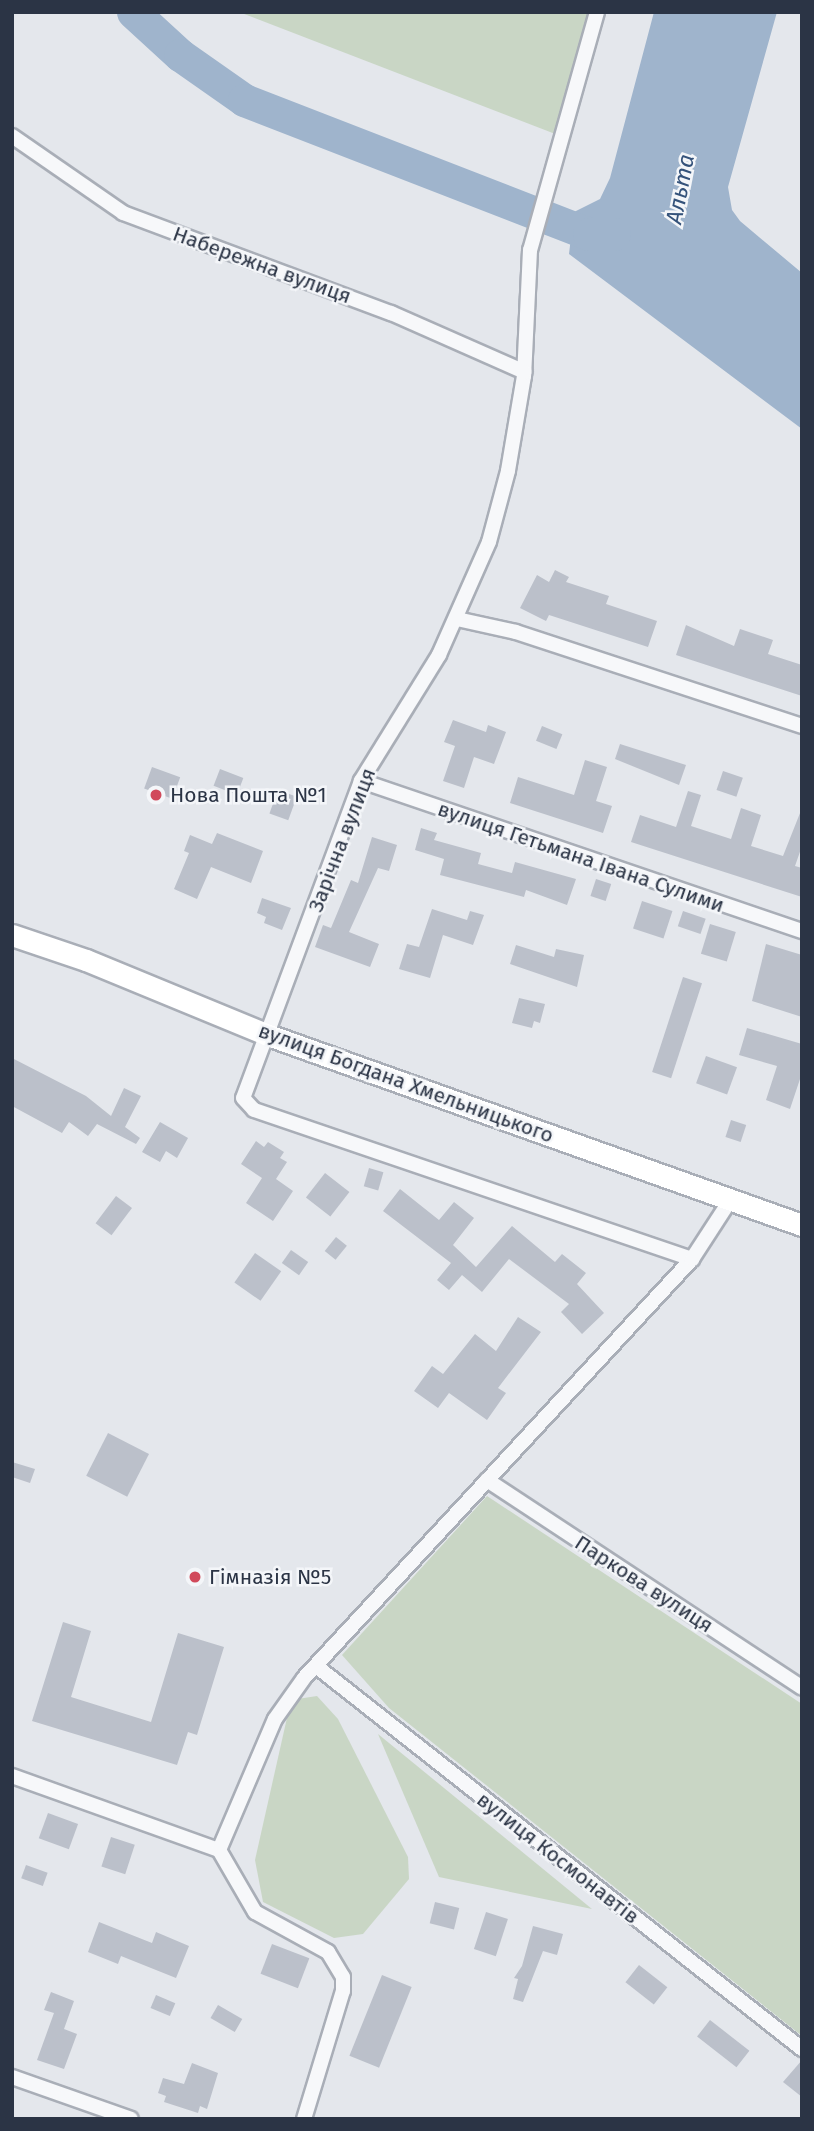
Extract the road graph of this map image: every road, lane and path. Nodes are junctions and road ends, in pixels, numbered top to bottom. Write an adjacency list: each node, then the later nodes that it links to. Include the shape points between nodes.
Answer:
1 (597, 12): 3 (street, Зарічна вулиця, via 530,250)
2 (12, 136): 3 (street, Набережна вулиця, via 122,213 391,313)
3 (525, 372): 4 (street, Зарічна вулиця, via 499,507)
4 (457, 619): 5 (street, via 516,632); 6 (street, Зарічна вулиця, via 426,679)
5 (802, 726)
6 (361, 781): 7 (street, вулиця Гетьмана Івана Сулими); 9 (street, Зарічна вулиця)
7 (802, 931)
8 (12, 935): 9 (main road, вулиця Богдана Хмельницького, via 86,960)
9 (268, 1035): 10 (main road, вулиця Богдана Хмельницького); 12 (street, Зарічна вулиця, via 243,1091 243,1098 254,1110)
10 (731, 1199): 11 (main road, вулиця Богдана Хмельницького); 12 (street)
11 (802, 1224)
12 (692, 1259): 13 (street)
13 (487, 1480): 14 (street); 15 (street, Паркова вулиця)
14 (316, 1666): 17 (street, via 275,1719); 18 (street, вулиця Космонавтів)
15 (802, 1688)
16 (12, 1776): 17 (street)
17 (219, 1850): 21 (street, via 255,1912 328,1952 343,1977 343,1991)
18 (802, 2049)
19 (12, 2077): 20 (street)
20 (131, 2119)
21 (304, 2119)

